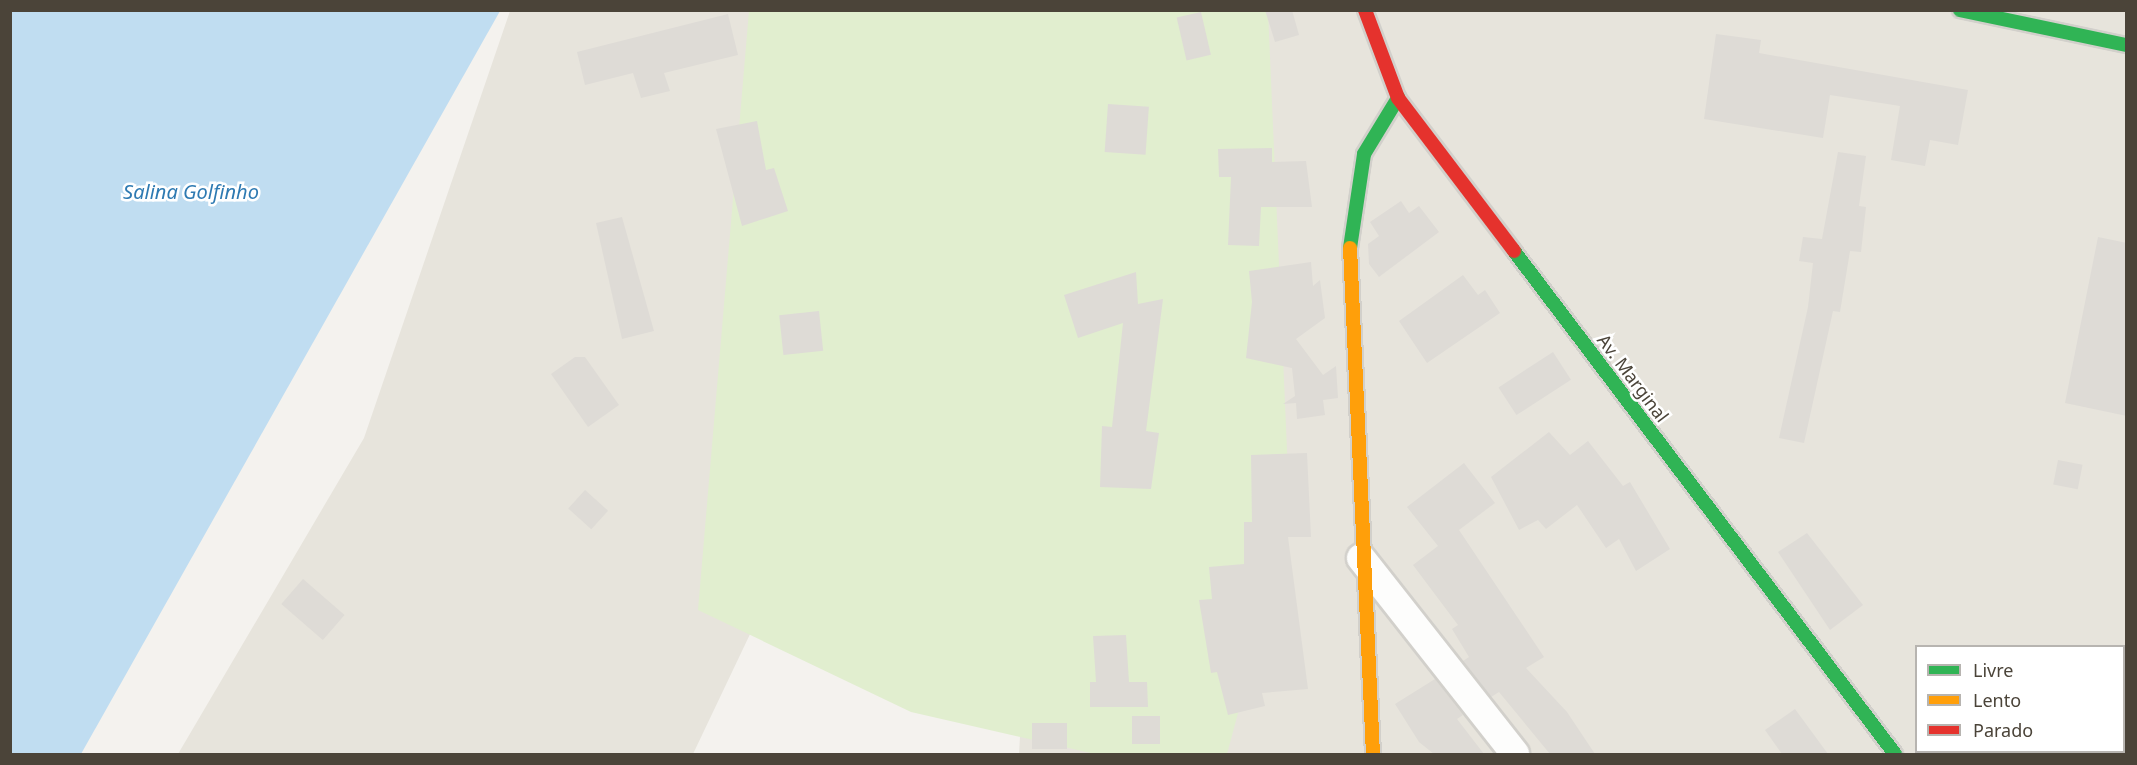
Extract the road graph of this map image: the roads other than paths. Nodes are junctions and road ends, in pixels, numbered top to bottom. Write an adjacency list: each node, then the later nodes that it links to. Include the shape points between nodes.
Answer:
1 (1365, 10): 4 (street, Av. Marginal)
2 (1960, 10): 3 (street)
3 (2127, 45)
4 (1398, 98): 5 (street, via 1364,154 1349,230); 8 (street, Av. Marginal)
5 (1361, 558): 6 (street); 7 (street)
6 (1373, 754)
7 (1515, 754)
8 (1895, 754)

